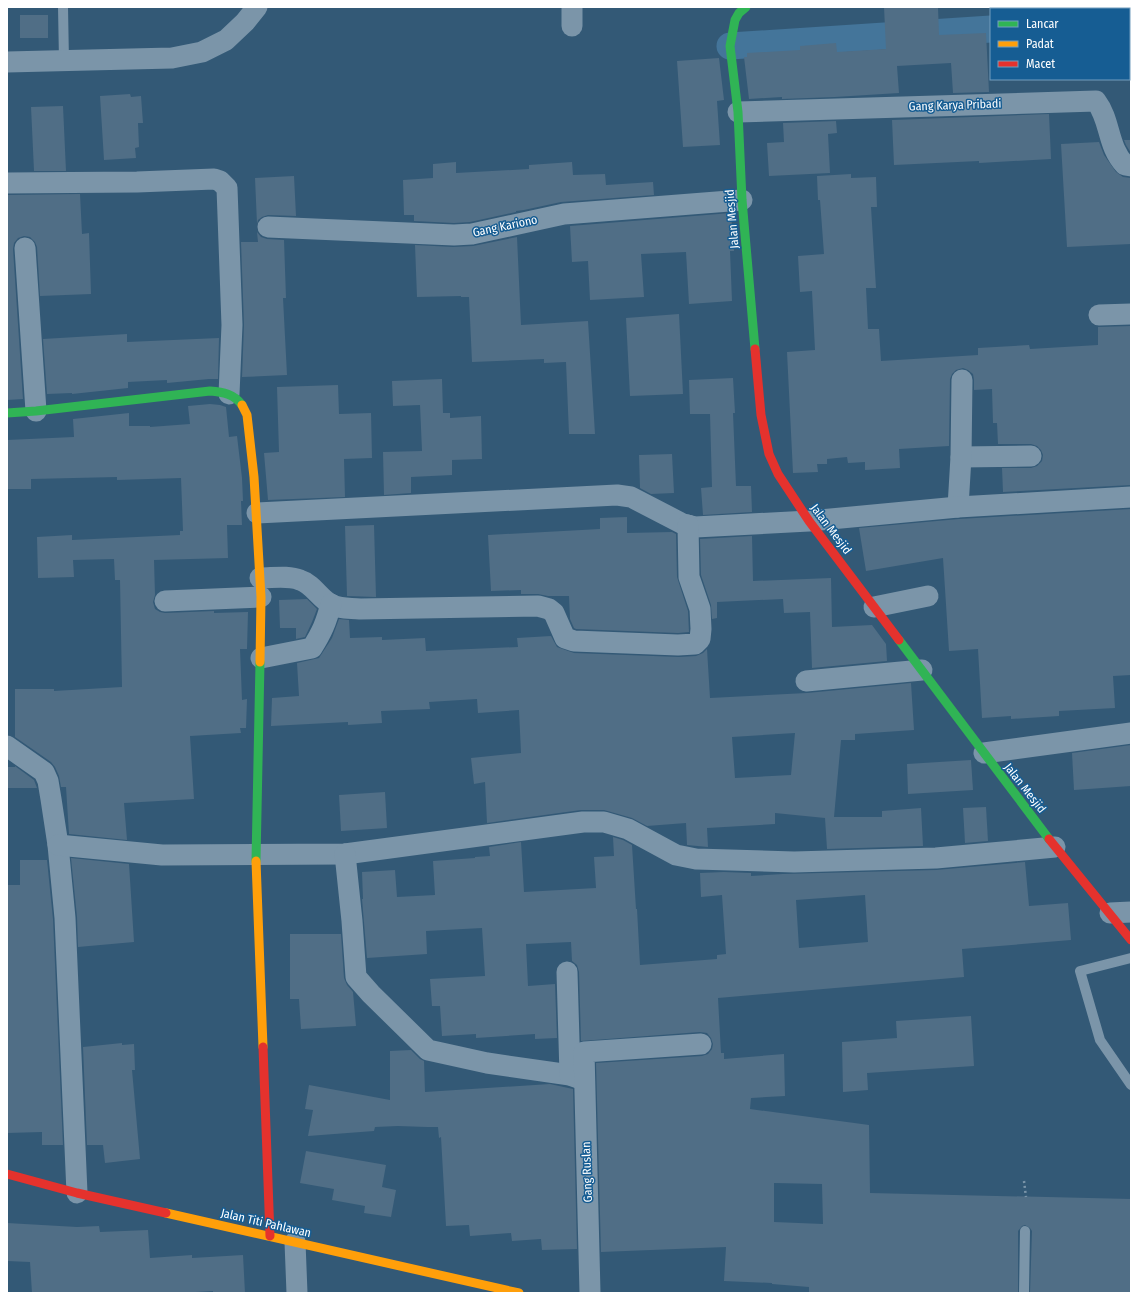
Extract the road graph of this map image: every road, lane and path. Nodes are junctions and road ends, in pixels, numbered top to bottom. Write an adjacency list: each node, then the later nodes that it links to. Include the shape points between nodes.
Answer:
1 (62, 7): 4 (lane)
2 (256, 7): 4 (street, via 226,40 202,52 172,58)
3 (746, 7): 6 (street, Jalan Mesjid, via 735,20 730,46)
4 (64, 61): 5 (street)
5 (7, 62)
6 (738, 112): 7 (street, Gang Karya Pribadi, via 1096,101 1102,109 1114,149 1125,165); 9 (street, Jalan Mesjid)
7 (1131, 166)
8 (7, 183): 15 (street, via 214,179 220,181 227,188 232,318)
9 (742, 200): 10 (street, Gang Kariono, via 564,214 472,234); 23 (street, Jalan Mesjid, via 765,438 778,474)
10 (268, 227)
11 (26, 248): 16 (street)
12 (1131, 314): 13 (street)
13 (1099, 315)
14 (962, 380): 19 (street)
15 (229, 394): 16 (street, via 210,391); 22 (street, via 238,399 247,415)
16 (36, 411): 17 (street)
17 (7, 413)
18 (1031, 456): 19 (street)
19 (961, 457): 21 (street)
20 (1131, 497): 21 (street)
21 (958, 507): 23 (street)
22 (256, 513): 24 (street, via 617,495 632,497); 25 (street)
23 (809, 521): 24 (street, via 695,528); 29 (street, Jalan Mesjid)
24 (688, 525): 28 (street, via 689,577 700,610 700,639 695,644 574,641 565,638 551,610 538,606 360,609 340,608)
25 (260, 588): 27 (street); 28 (street, via 288,577 302,580); 30 (street)
26 (928, 596): 29 (street)
27 (165, 601)
28 (330, 604): 30 (street, via 326,623 312,648)
29 (874, 607): 31 (street, Jalan Mesjid)
30 (261, 658): 38 (street)
31 (922, 670): 32 (street); 35 (street, Jalan Mesjid)
32 (806, 681)
33 (1131, 733): 35 (street)
34 (7, 746): 36 (street, via 44,772 48,781)
35 (984, 754): 37 (street, Jalan Mesjid)
36 (58, 845): 38 (street, via 162,855); 50 (street, via 65,918)
37 (1055, 846): 39 (street, via 928,858 794,862 696,859 676,855 628,829 604,822 583,822); 41 (street, Jalan Mesjid)
38 (256, 854): 39 (street); 53 (street)
39 (345, 854): 46 (street, via 356,977 428,1050)
40 (1131, 912): 41 (street)
41 (1110, 913): 42 (street, Jalan Mesjid)
42 (1131, 940)
43 (1131, 958): 47 (lane, via 1080,971 1100,1040)
44 (567, 972): 46 (street)
45 (701, 1044): 46 (street, Gang Ruslan, via 584,1052)
46 (577, 1078): 57 (street, Gang Ruslan)
47 (1131, 1085)
48 (7, 1174): 50 (street, Jalan Titi Pahlawan)
49 (1024, 1181): 51 (path)
50 (77, 1193): 53 (street, Jalan Titi Pahlawan)
51 (1026, 1197)
52 (1025, 1231): 58 (lane)
53 (270, 1236): 54 (street, Jalan Titi Pahlawan)
54 (295, 1242): 55 (street); 56 (street, Jalan Titi Pahlawan)
55 (297, 1293)
56 (519, 1293)
57 (590, 1293)
58 (1024, 1293)

